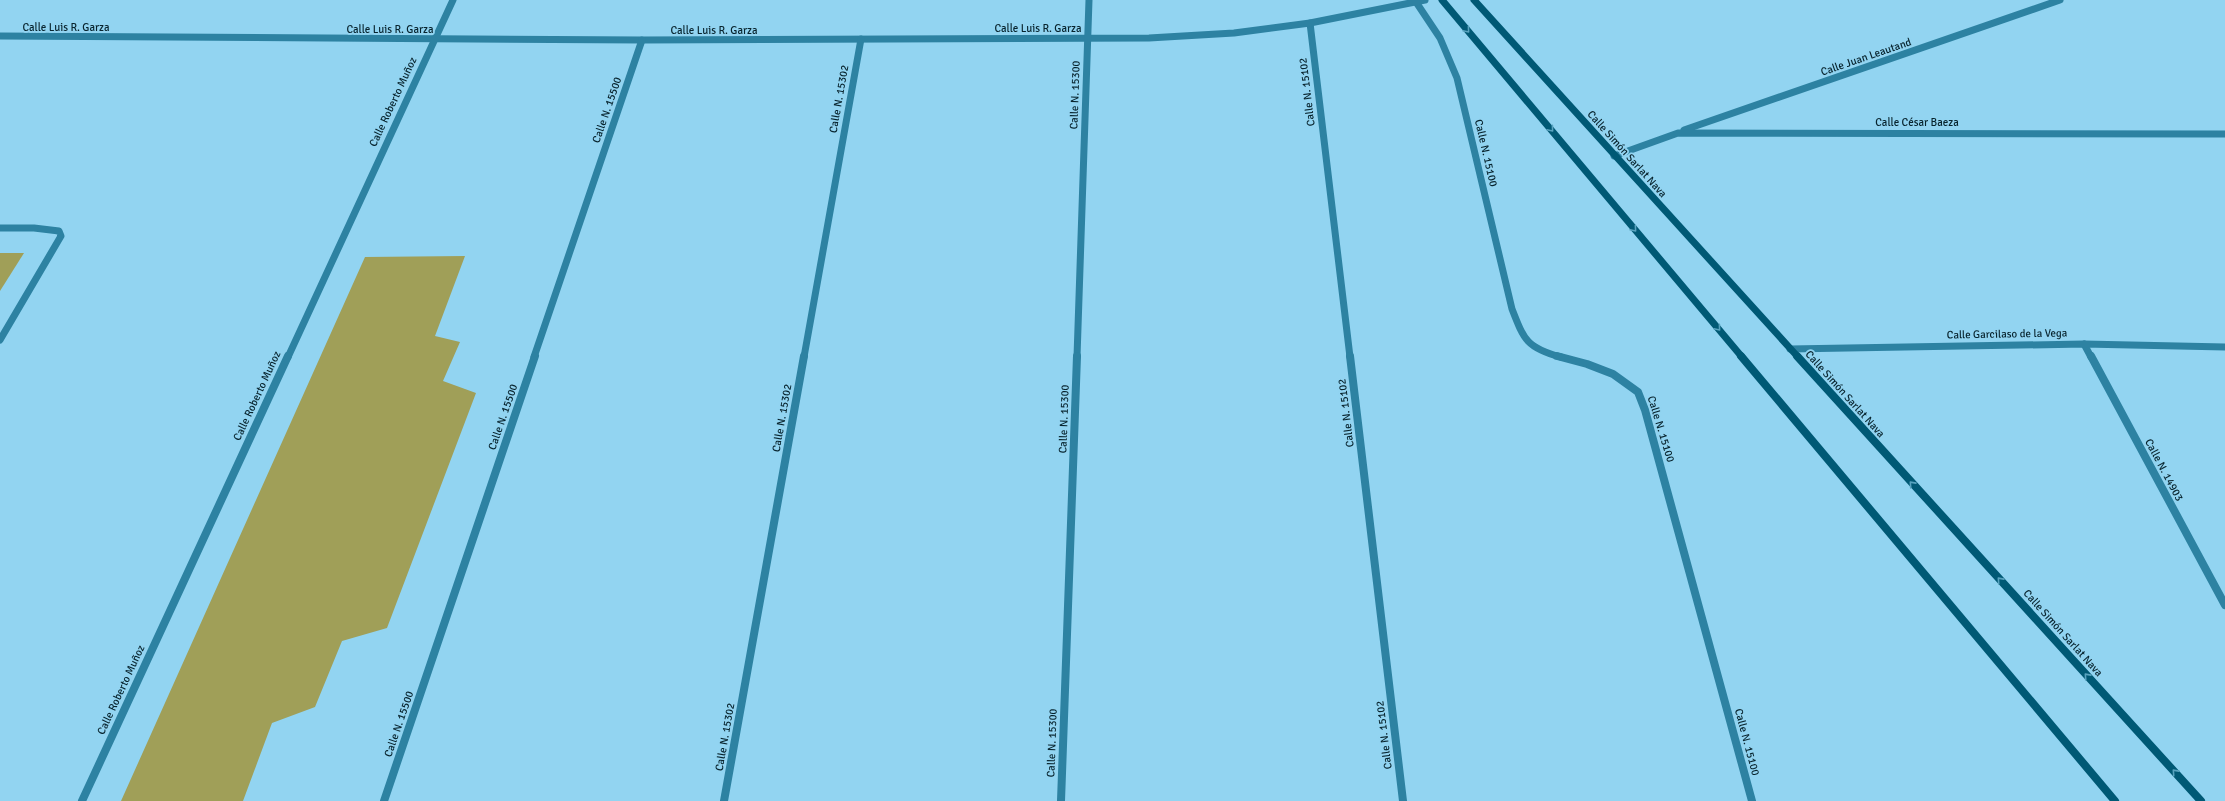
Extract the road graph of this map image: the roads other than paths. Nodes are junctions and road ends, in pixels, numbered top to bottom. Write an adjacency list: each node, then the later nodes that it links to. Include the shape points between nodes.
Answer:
1 (453, 0): 11 (street, Calle Roberto Muñoz)
2 (1089, 0): 10 (street, Calle N. 15300)
3 (1425, 0): 7 (street, Calle Luis R. Garza)
4 (1442, 0): 29 (street, one-way to 29)
5 (1474, 0): 16 (street, Calle Simón Sarlat Nava)
6 (2060, 0): 14 (street, Calle Juan Leautand)
7 (1416, 2): 8 (street, Calle Luis R. Garza); 28 (street, Calle N. 15100, via 1447,50 1457,78 1512,308 1522,334 1533,347 1613,374 1638,392)
8 (1310, 23): 10 (street, Calle Luis R. Garza, via 1234,33 1149,38); 27 (street, Calle N. 15102)
9 (0, 36): 11 (street, Calle Luis R. Garza)
10 (1088, 38): 12 (street, Calle Luis R. Garza); 26 (street, Calle N. 15300)
11 (435, 39): 13 (street, Calle Luis R. Garza); 23 (street, Calle Roberto Muñoz)
12 (861, 39): 13 (street, Calle Luis R. Garza); 25 (street, Calle N. 15302)
13 (642, 40): 24 (street, Calle N. 15500)
14 (1678, 133): 15 (street, Calle César Baeza); 16 (street, Calle César Baeza)
15 (2225, 134)
16 (1614, 156): 21 (street, Calle Simón Sarlat Nava)
17 (0, 228): 18 (street, via 48,229 59,231 61,236)
18 (0, 340)
19 (2084, 344): 20 (street, Calle Garcilaso de la Vega); 21 (street, Calle Garcilaso de la Vega); 22 (street, Calle N. 14903)
20 (2225, 347)
21 (1790, 349): 30 (street, Calle Simón Sarlat Nava, one-way to 21)
22 (2225, 606)
23 (82, 801)
24 (384, 801)
25 (724, 801)
26 (1061, 801)
27 (1403, 801)
28 (1752, 801)
29 (2115, 801)
30 (2201, 801)

